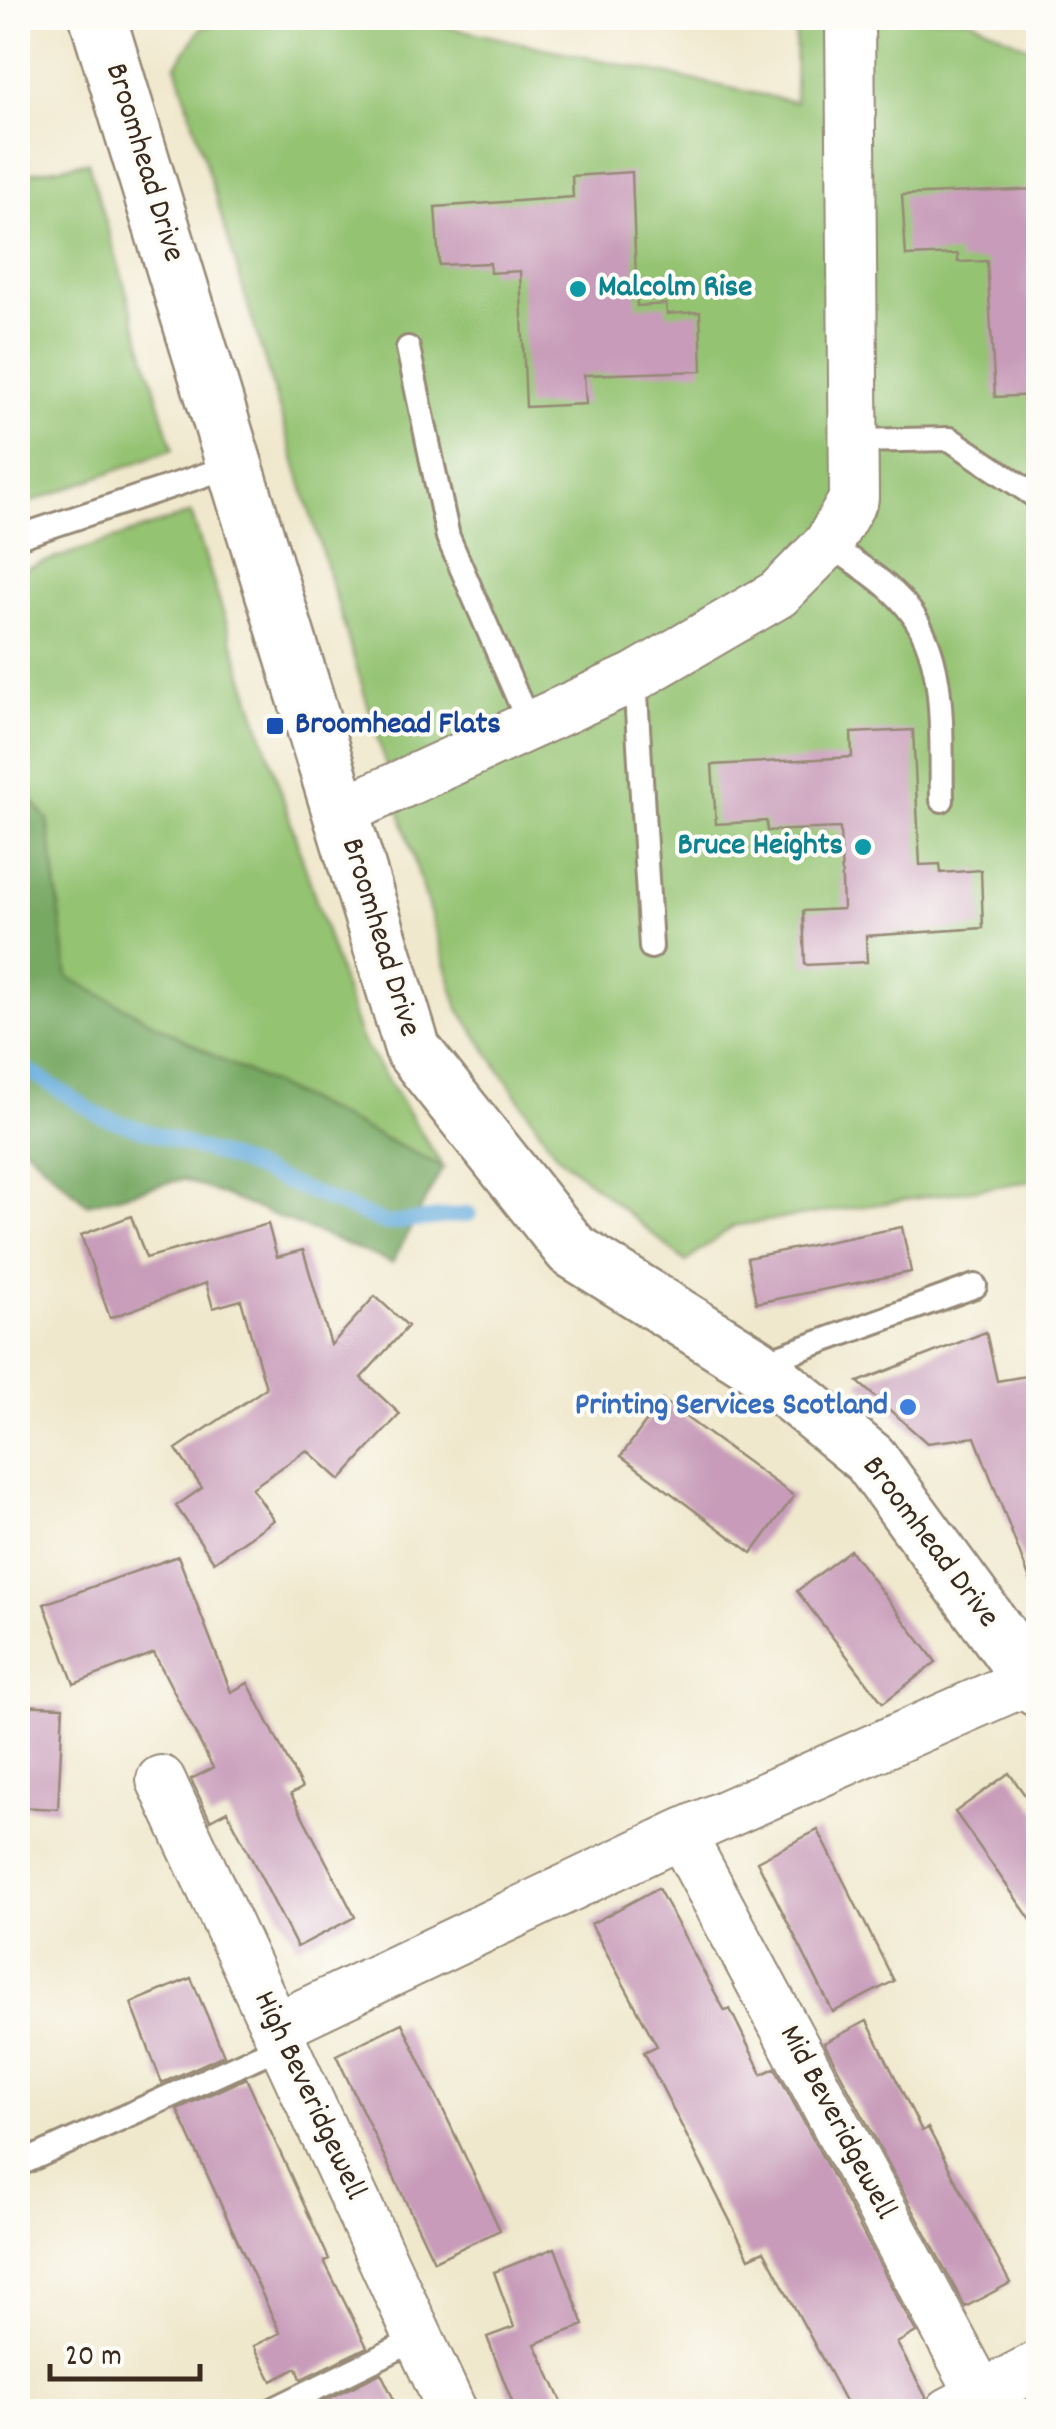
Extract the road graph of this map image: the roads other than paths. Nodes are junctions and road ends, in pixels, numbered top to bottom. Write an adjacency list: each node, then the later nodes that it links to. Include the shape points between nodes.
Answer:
1 (98, 18): 5 (main road, Broomhead Drive)
2 (850, 18): 4 (street)
3 (408, 348): 10 (lane, via 448,538)
4 (855, 441): 6 (lane, via 950,439); 8 (street, via 854,498)
5 (235, 465): 7 (lane); 12 (main road, Broomhead Drive)
6 (1038, 498)
7 (18, 537)
8 (828, 544): 9 (street, via 778,594); 11 (lane, via 907,607 926,639 939,692)
9 (635, 677): 10 (street); 13 (lane)
10 (530, 726): 12 (street)
11 (942, 800)
12 (341, 812): 15 (main road, Broomhead Drive, via 413,1050 572,1250)
13 (652, 947)
14 (974, 1286): 15 (lane)
15 (756, 1365): 16 (main road, Broomhead Drive, via 870,1460)
16 (1035, 1684): 18 (street)
17 (160, 1780): 19 (street, High Beveridgewell)
18 (682, 1834): 19 (street); 23 (street, Mid Beveridgewell)
19 (281, 2035): 20 (lane); 21 (street, High Beveridgewell)
20 (18, 2165)
21 (419, 2338): 24 (lane); 25 (street, High Beveridgewell)
22 (1038, 2365): 23 (street)
23 (974, 2406)
24 (268, 2412)
25 (453, 2412)

